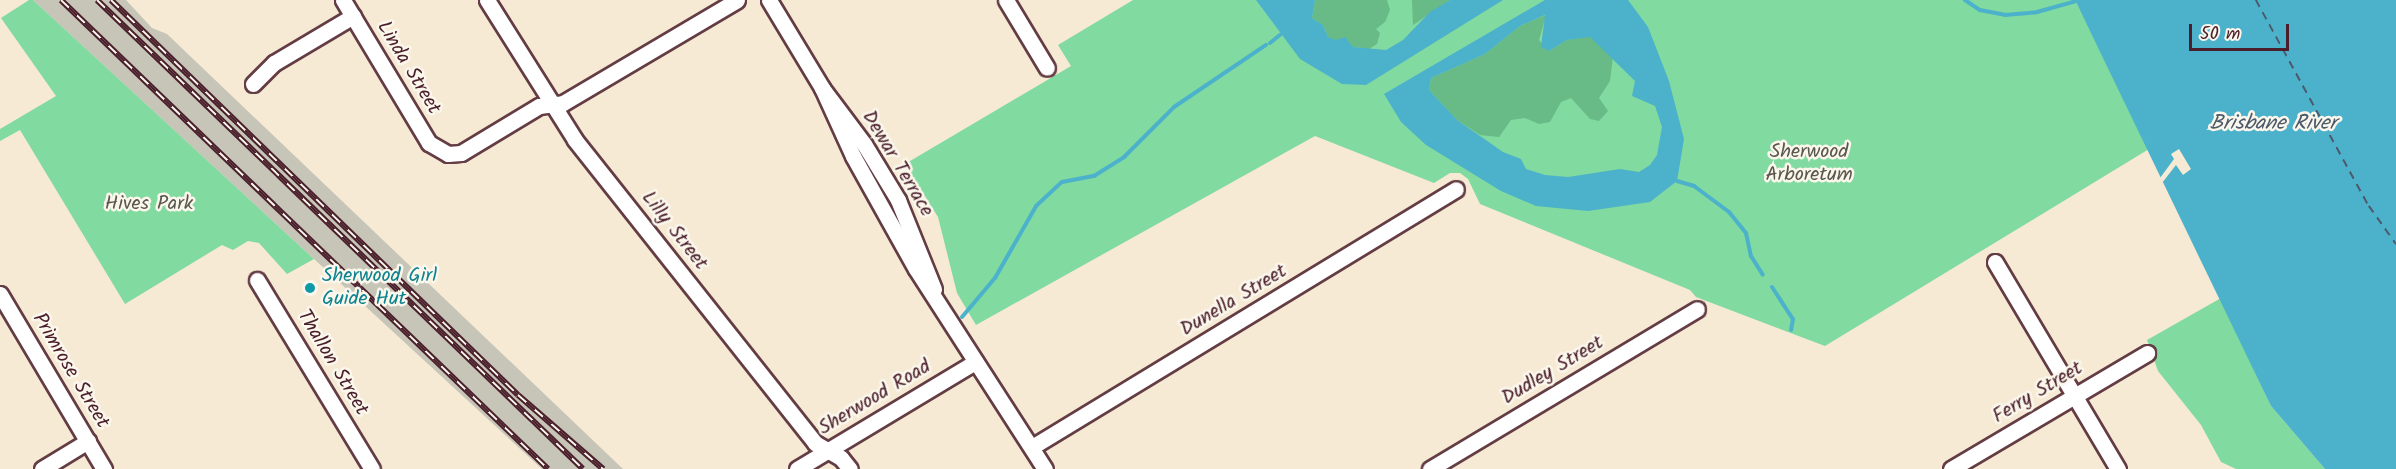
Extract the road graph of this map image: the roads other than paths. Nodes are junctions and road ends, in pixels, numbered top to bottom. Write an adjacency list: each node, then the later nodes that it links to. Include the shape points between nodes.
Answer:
1 (343, 0): 6 (street, Linda Street)
2 (487, 0): 9 (street, Lilly Street)
3 (737, 0): 9 (street, via 563,104)
4 (769, 0): 16 (street, Dewar Terrace, via 822,88 873,193)
5 (1006, 0): 7 (street)
6 (353, 16): 8 (street, via 274,63); 9 (street, Linda Street, via 425,137 442,153 461,153 539,106)
7 (1047, 68)
8 (253, 84)
9 (551, 104): 20 (street, Lilly Street, via 575,141 815,443)
10 (1456, 189): 19 (street, Dunella Street)
11 (1995, 262): 17 (street)
12 (257, 279): 23 (street, Thallon Street)
13 (0, 294): 18 (street, Primrose Street)
14 (1697, 309): 27 (street, Dudley Street)
15 (2147, 353): 17 (street, Ferry Street)
16 (975, 362): 19 (street, Dewar Terrace); 20 (street, Sherwood Road)
17 (2073, 396): 28 (street, Ferry Street); 29 (street)
18 (88, 441): 21 (street); 22 (street, Primrose Street)
19 (1032, 447): 26 (street, Dewar Terrace)
20 (828, 450): 24 (street, Sherwood Road); 25 (street, Lilly Street)
21 (42, 469)
22 (104, 469)
23 (372, 469)
24 (797, 469)
25 (850, 469)
26 (1045, 469)
27 (1430, 469)
28 (1951, 469)
29 (2118, 469)

